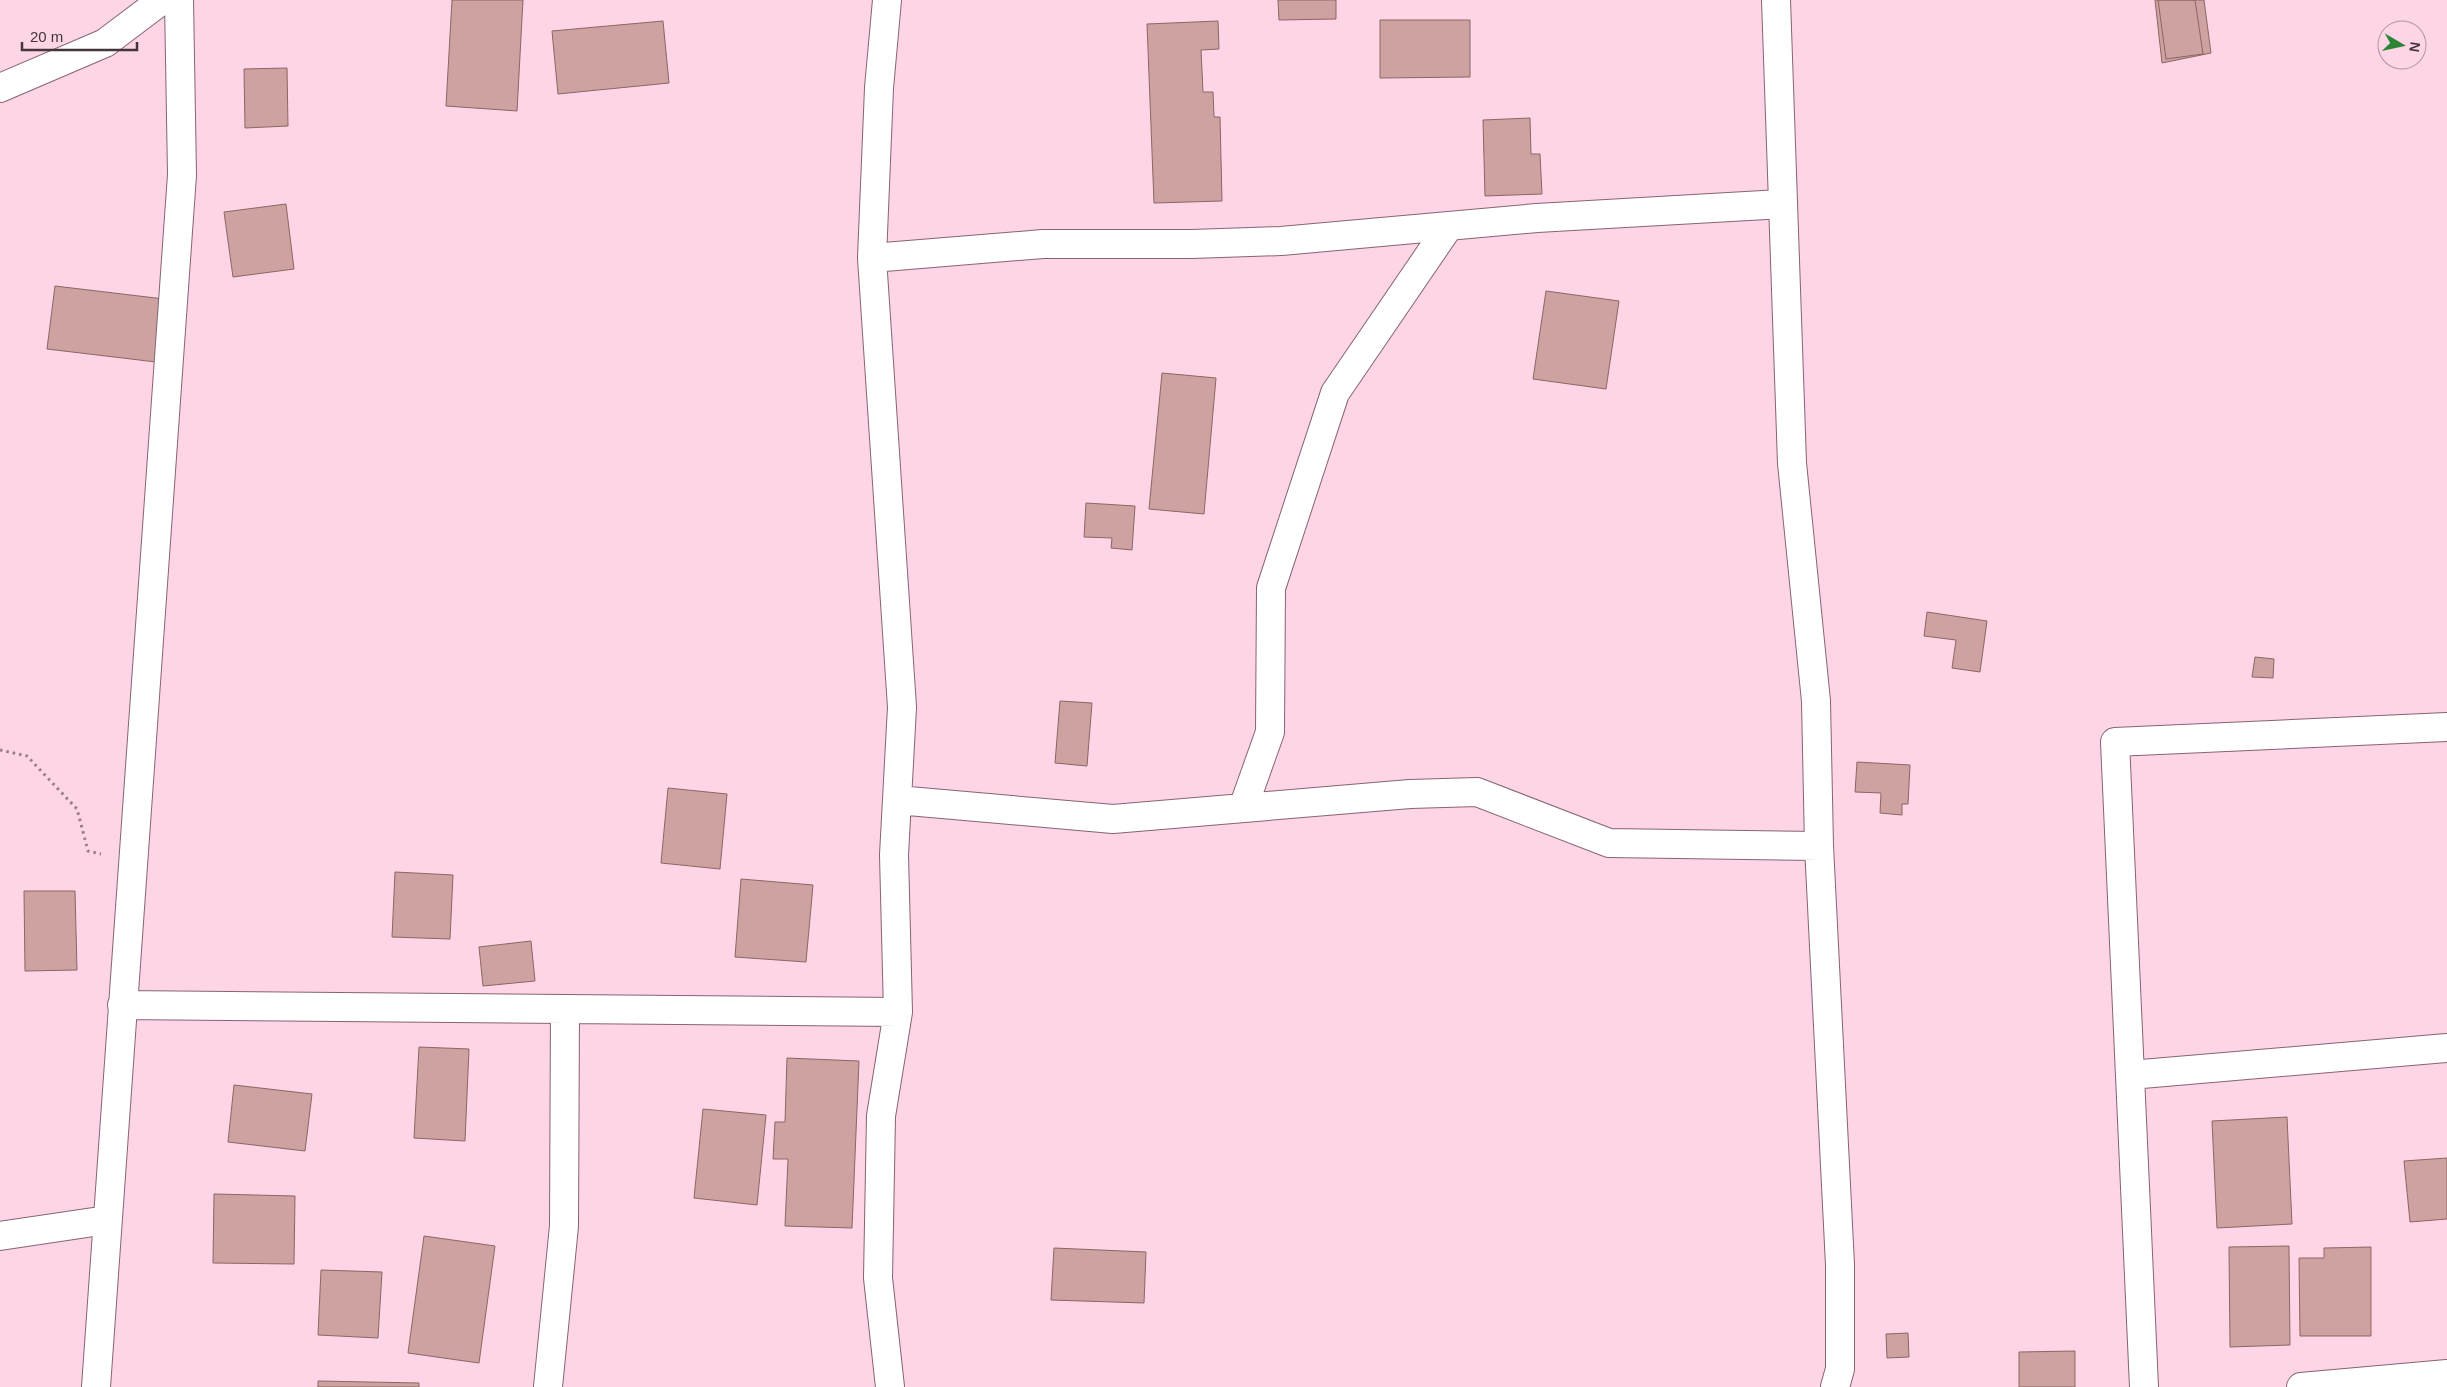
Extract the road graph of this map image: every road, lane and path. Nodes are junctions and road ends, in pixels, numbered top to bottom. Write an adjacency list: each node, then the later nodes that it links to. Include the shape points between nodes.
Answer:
1 (162, 0): 5 (street, via 105,43)
2 (179, 0): 14 (street, via 182,175)
3 (887, 0): 8 (street, via 879,88)
4 (1776, 0): 6 (street)
5 (0, 88)
6 (1782, 204): 7 (street); 13 (street, via 1792,463 1816,701)
7 (1449, 226): 8 (street, via 1281,241 1043,244); 12 (street, via 1335,393 1271,588 1270,732)
8 (872, 258): 11 (street, via 902,708)
9 (2447, 727): 19 (street, via 2115,742)
10 (0, 750): 14 (path, via 27,756 77,808 88,851)
11 (897, 800): 12 (street, via 1113,819); 17 (street, via 894,855)
12 (1243, 808): 13 (street, via 1410,794 1477,792 1609,843)
13 (1819, 846): 26 (street, via 1840,1265 1840,1369)
14 (132, 863): 15 (street)
15 (122, 1005): 16 (street); 20 (street)
16 (565, 1009): 17 (street); 24 (street, via 564,1226)
17 (898, 1012): 25 (street, via 881,1116 878,1278)
18 (2447, 1048): 19 (street)
19 (2130, 1075): 27 (street)
20 (107, 1220): 21 (street); 23 (street)
21 (0, 1236)
22 (2447, 1374): 28 (street)
23 (96, 1387)
24 (548, 1387)
25 (890, 1387)
26 (1835, 1387)
27 (2144, 1387)
28 (2301, 1387)

